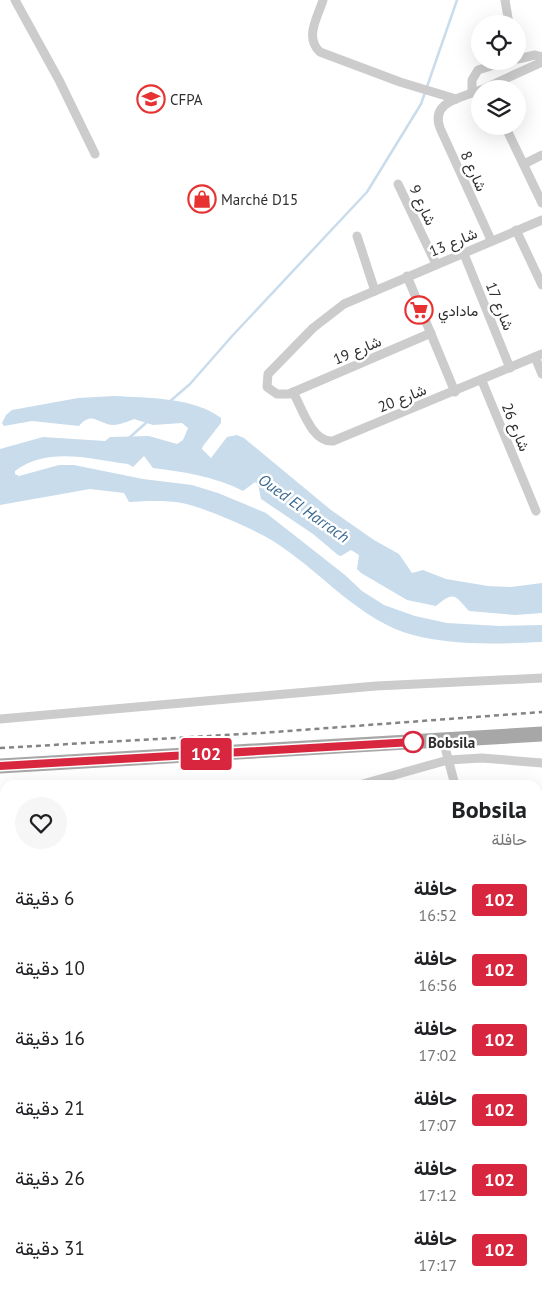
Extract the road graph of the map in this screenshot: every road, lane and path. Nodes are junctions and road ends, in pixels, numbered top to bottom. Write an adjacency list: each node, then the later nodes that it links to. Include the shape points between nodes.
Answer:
1 (15, 0): 13 (street)
2 (323, 0): 11 (street, via 312,33 316,48 324,54)
3 (505, 0): 4 (street)
4 (508, 15)
5 (542, 57): 6 (street)
6 (526, 58)
7 (542, 62): 8 (street)
8 (522, 72): 9 (street)
9 (504, 80)
10 (471, 94): 11 (street)
11 (456, 99): 21 (street, شارع 8, via 437,113 440,128)
12 (510, 135): 15 (street)
13 (94, 154)
14 (542, 156): 15 (street)
15 (524, 164): 17 (street)
16 (398, 184): 23 (street, شارع 9)
17 (542, 203)
18 (542, 220): 19 (street, شارع 13)
19 (516, 230): 21 (street, شارع 13); 25 (street)
20 (357, 236): 26 (street)
21 (490, 240): 22 (street, شارع 13)
22 (464, 254): 23 (street, شارع 13); 29 (street, شارع 17)
23 (436, 264): 24 (street, شارع 13)
24 (408, 276): 26 (street, شارع 13); 27 (street)
25 (542, 286)
26 (375, 291): 32 (street, شارع 13, via 330,314 268,374 267,387 273,393 285,395)
27 (431, 333): 32 (street, شارع 19); 33 (street)
28 (538, 355): 29 (street, شارع 20); 30 (street)
29 (510, 368): 31 (street, شارع 20)
30 (542, 374)
31 (482, 380): 33 (street, شارع 20); 34 (street, شارع 26)
32 (293, 392): 33 (street, شارع 20, via 316,434 328,441)
33 (454, 392)
34 (536, 511)
35 (542, 678): 36 (street, via 376,686)
36 (0, 719)
37 (542, 734): 38 (main road)
38 (443, 740): 39 (street); 41 (main road)
39 (448, 760): 40 (street, via 482,758); 42 (street); 43 (street)
40 (542, 763)
41 (0, 766)
42 (377, 780)
43 (454, 780)

